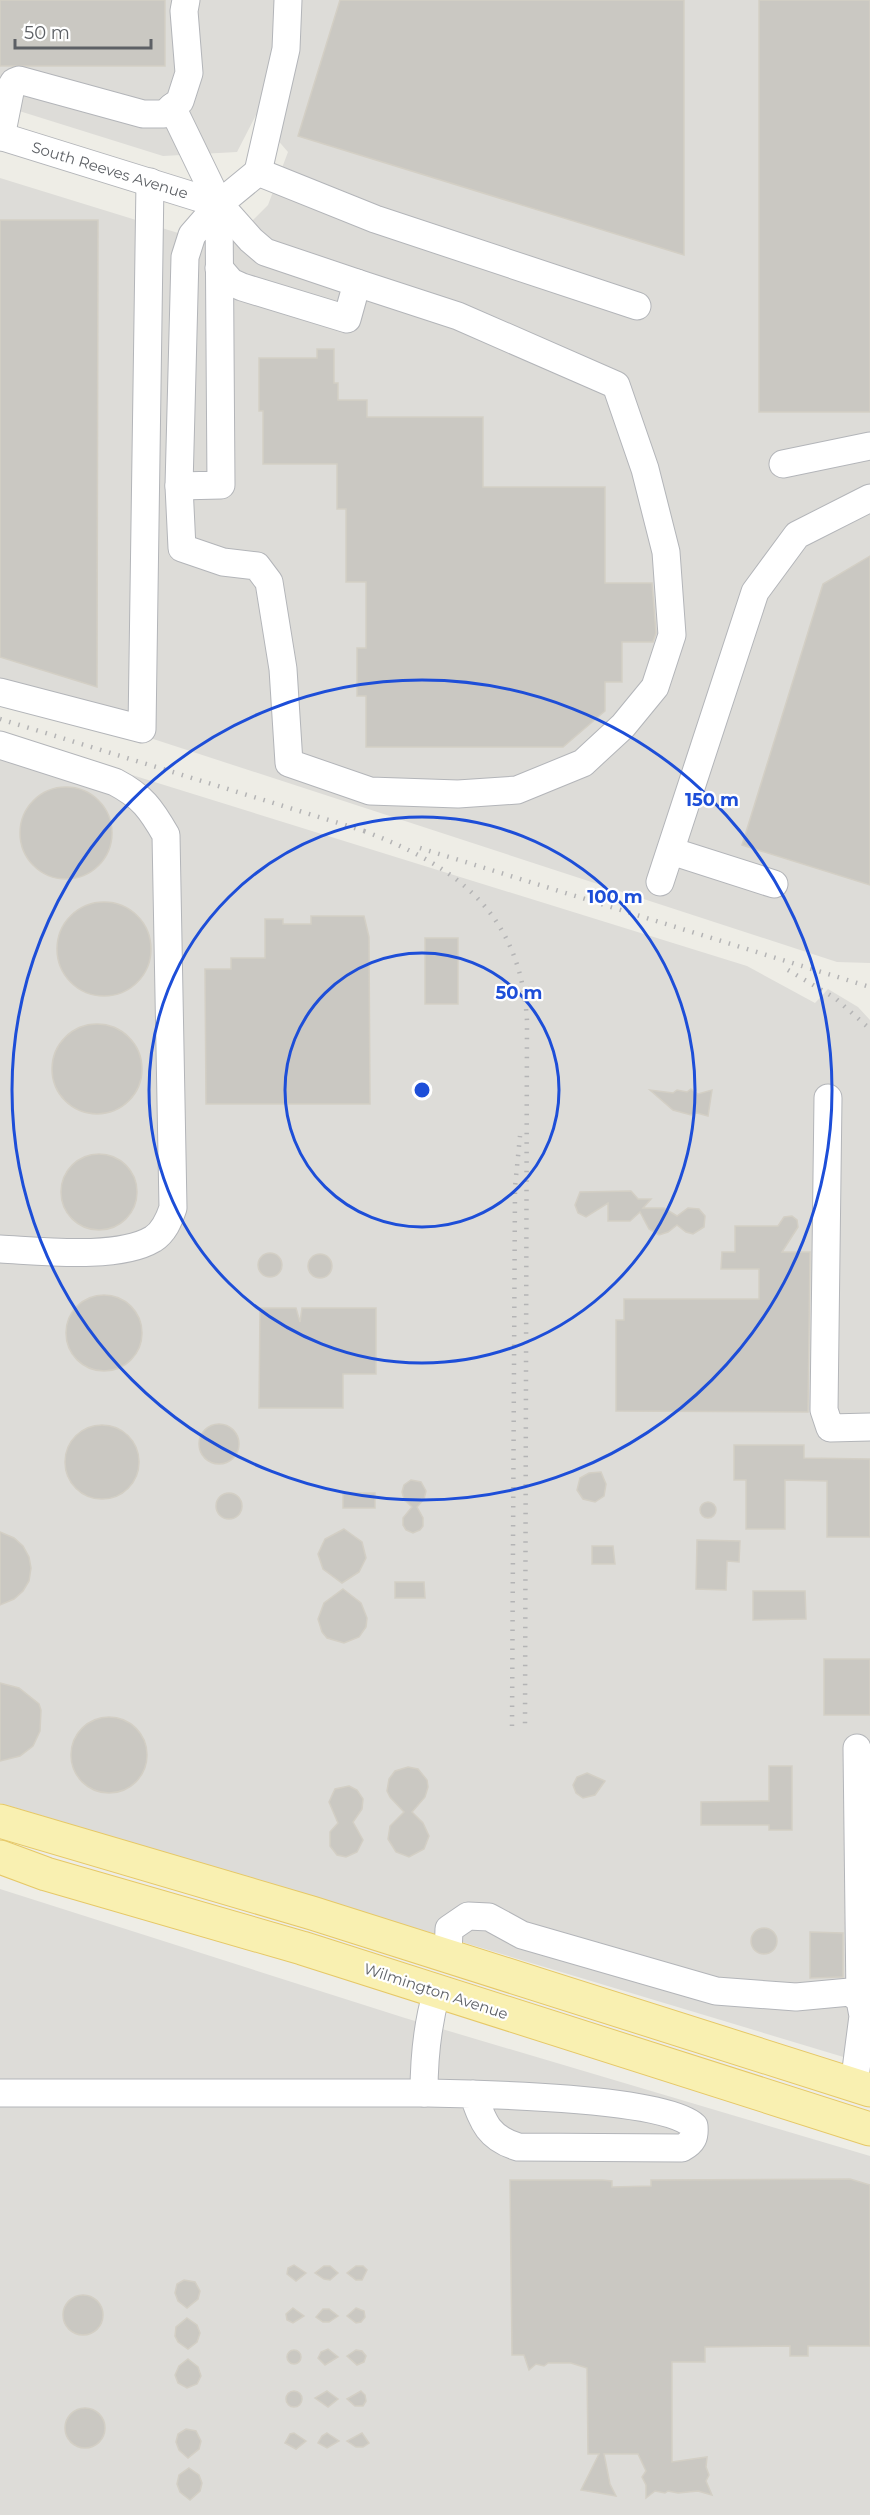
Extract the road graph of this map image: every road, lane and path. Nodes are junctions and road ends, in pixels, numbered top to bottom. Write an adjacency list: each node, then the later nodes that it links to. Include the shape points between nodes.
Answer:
1 (186, 0): 3 (street, via 189,73 180,101)
2 (288, 0): 5 (street, via 286,49)
3 (172, 107): 4 (street, via 164,114 143,114 19,80 11,87); 7 (street)
4 (1, 137): 6 (street, South Reeves Avenue)
5 (258, 172): 7 (street); 10 (street, via 375,219)
6 (150, 182): 7 (street, South Reeves Avenue); 15 (street, via 142,729)
7 (219, 204): 8 (street); 9 (street, via 265,252); 13 (street, via 192,235 185,257)
8 (219, 268): 9 (street, via 231,282 242,287 346,319); 13 (street, via 221,485)
9 (357, 283): 13 (street, via 458,316 616,385 645,469 666,552 672,635 654,687 623,726 583,763 517,790 458,794 370,791 289,763 283,669 269,582 257,566 223,562 182,548)
10 (637, 306)
11 (870, 446): 12 (street)
12 (783, 464)
13 (179, 486)
14 (870, 498): 17 (street, via 796,535 755,592)
15 (0, 692)
16 (0, 745): 21 (street, via 123,786 152,810 166,835 173,1208 167,1225 154,1238 113,1251)
17 (670, 851): 18 (street); 19 (street)
18 (660, 882)
19 (774, 884)
20 (828, 1098): 22 (street, via 824,1410 830,1428)
21 (0, 1249)
22 (870, 1427)
23 (857, 1748): 28 (street)
24 (0, 1821): 26 (main road)
25 (0, 1857): 27 (main road, Wilmington Avenue)
26 (448, 1956): 27 (main road); 28 (street, via 449,1929 468,1916 489,1917 522,1935 716,1991 796,1996 850,1992); 29 (main road)
27 (437, 1991): 31 (street, via 429,2018); 33 (main road, Wilmington Avenue)
28 (860, 2000): 29 (street, via 864,2016)
29 (862, 2088)
30 (0, 2093): 31 (street)
31 (424, 2093): 32 (street)
32 (473, 2094): 32 (street, via 658,2111 686,2119 694,2126 695,2134 691,2143 682,2148 518,2147 494,2136 484,2124)
33 (870, 2129)

